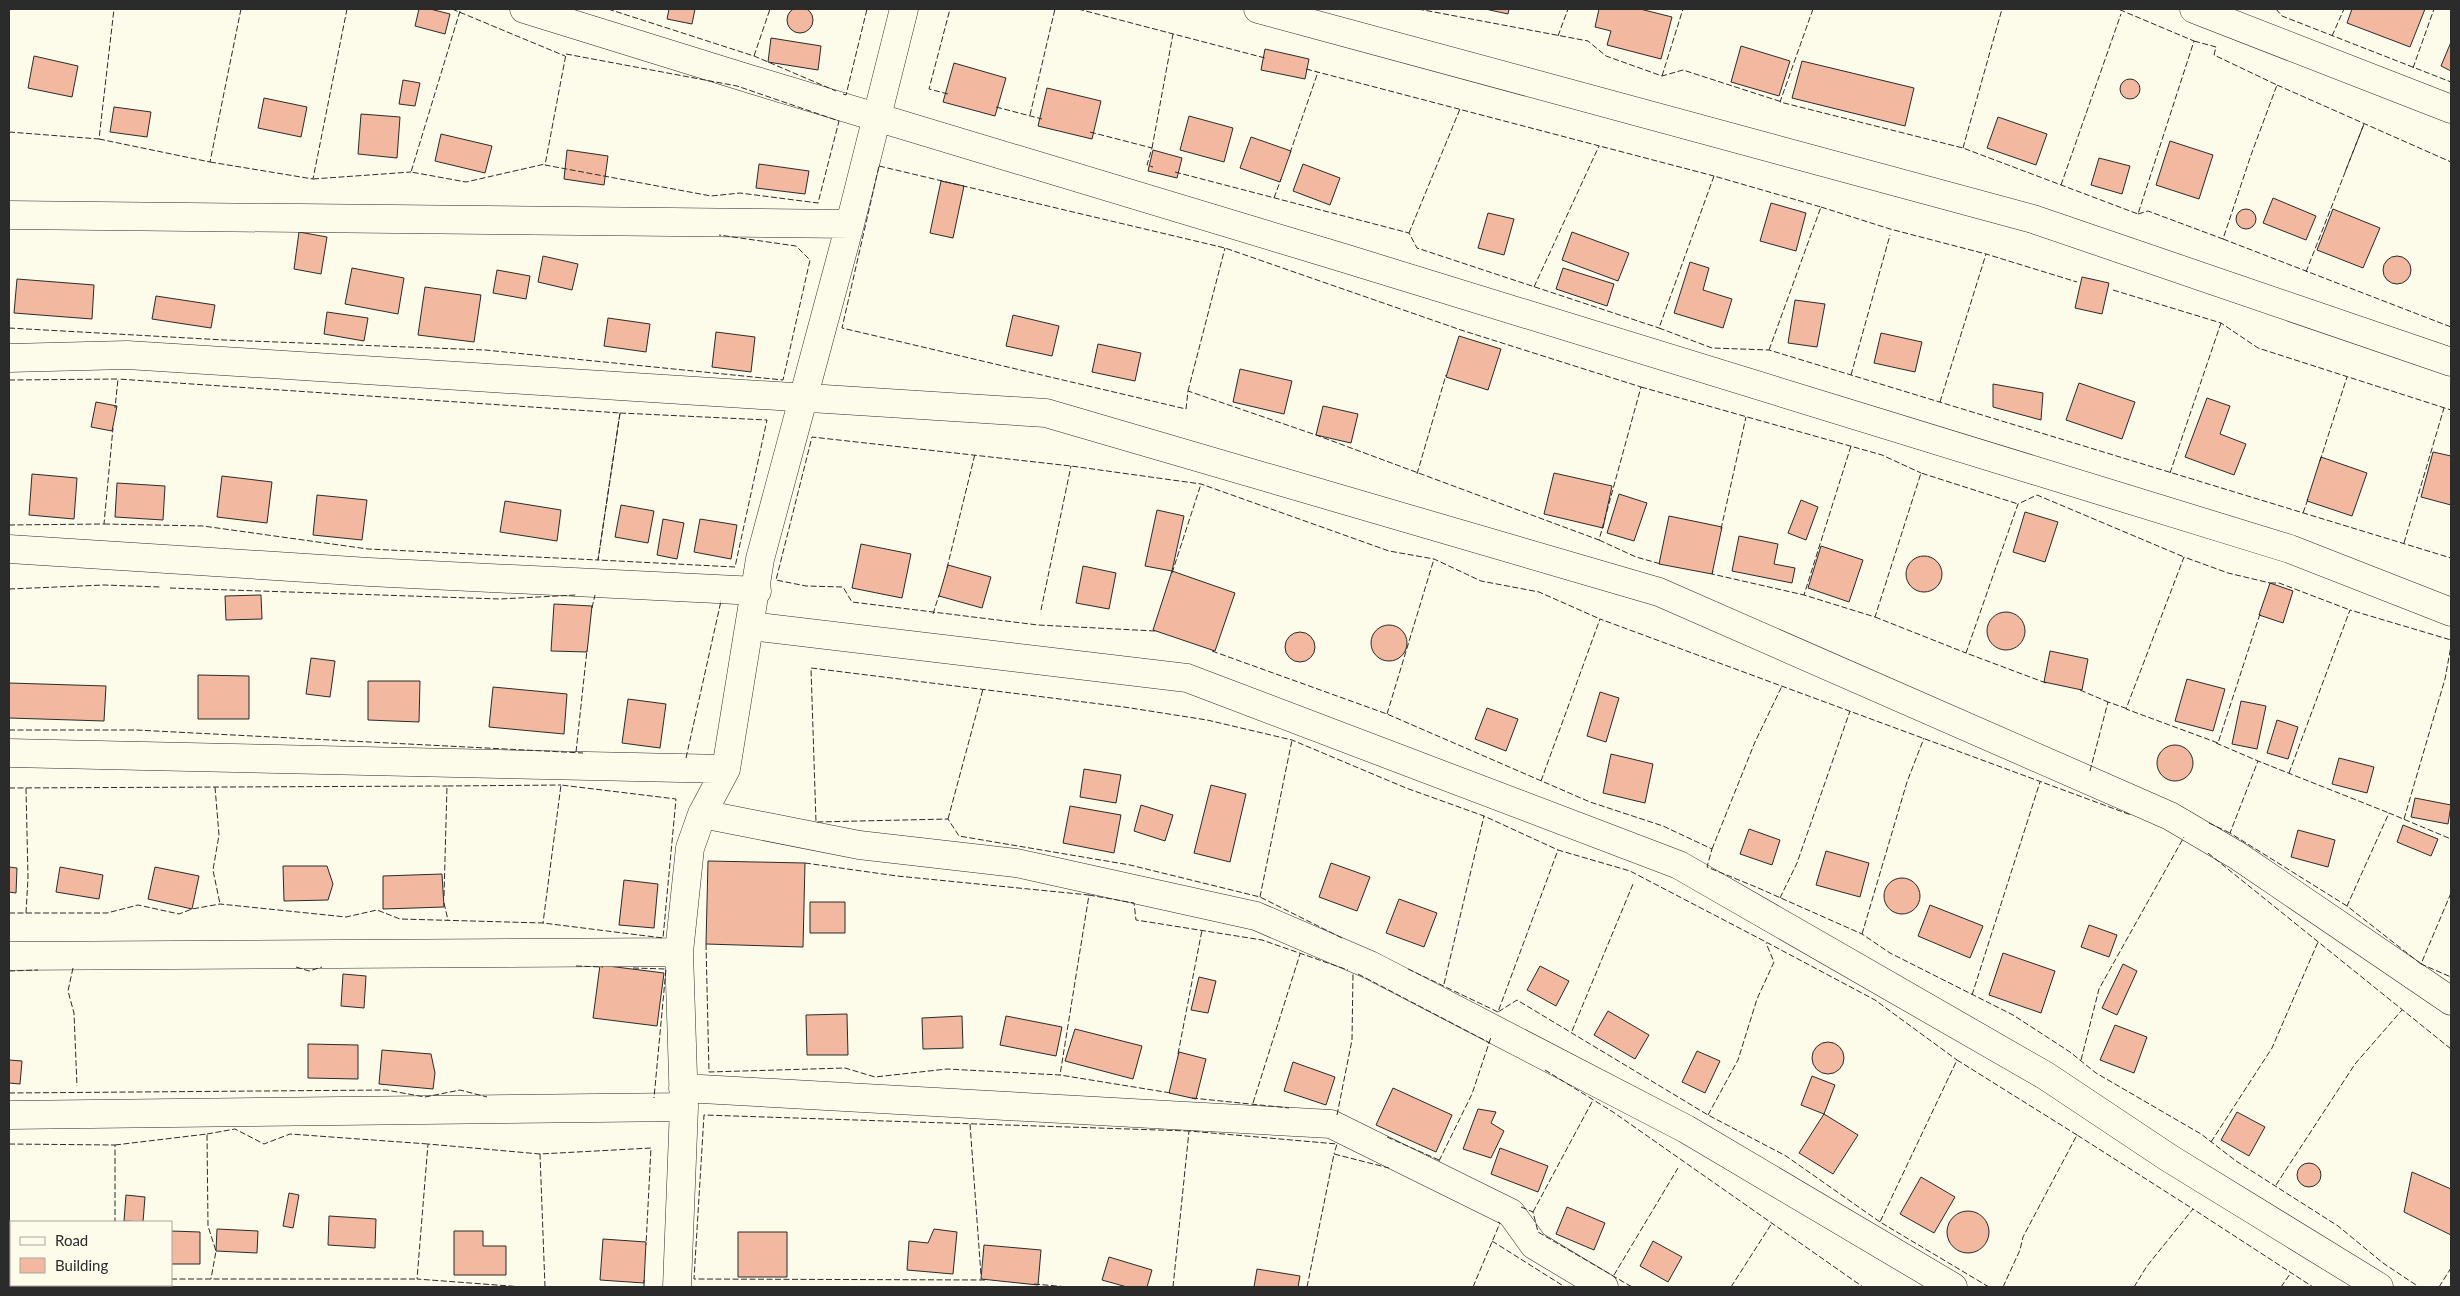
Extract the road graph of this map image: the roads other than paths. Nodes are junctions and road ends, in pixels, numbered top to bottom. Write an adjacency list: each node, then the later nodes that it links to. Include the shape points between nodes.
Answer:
1 (524, 9): 6 (street)
2 (904, 9): 6 (street)
3 (1258, 9): 10 (street, via 2033,219)
4 (2194, 9): 5 (street)
5 (2451, 109)
6 (876, 117): 8 (street); 14 (street, via 1347,258 2281,546)
7 (9, 215): 8 (street)
8 (850, 224): 11 (street)
9 (9, 358): 11 (street, via 127,355)
10 (2451, 362)
11 (803, 397): 13 (street, via 760,559); 21 (street, via 1046,413 1659,592 2170,816 2238,856)
12 (9, 549): 13 (street, via 369,572)
13 (757, 591): 15 (street)
14 (2451, 612)
15 (750, 626): 17 (street); 27 (street, via 1187,678 1679,865 2046,1076 2169,1158)
16 (9, 752): 17 (street)
17 (726, 770): 18 (street)
18 (702, 814): 19 (street, via 690,848); 26 (street, via 859,845 1016,862 1256,916 1370,965 1686,1129)
19 (679, 952): 20 (street); 22 (street)
20 (9, 956)
21 (2451, 1001)
22 (683, 1098): 23 (street); 24 (street); 25 (street, via 1331,1124 1511,1213 1534,1245)
23 (9, 1115)
24 (677, 1287)
25 (1604, 1287)
26 (1953, 1287)
27 (2378, 1287)

